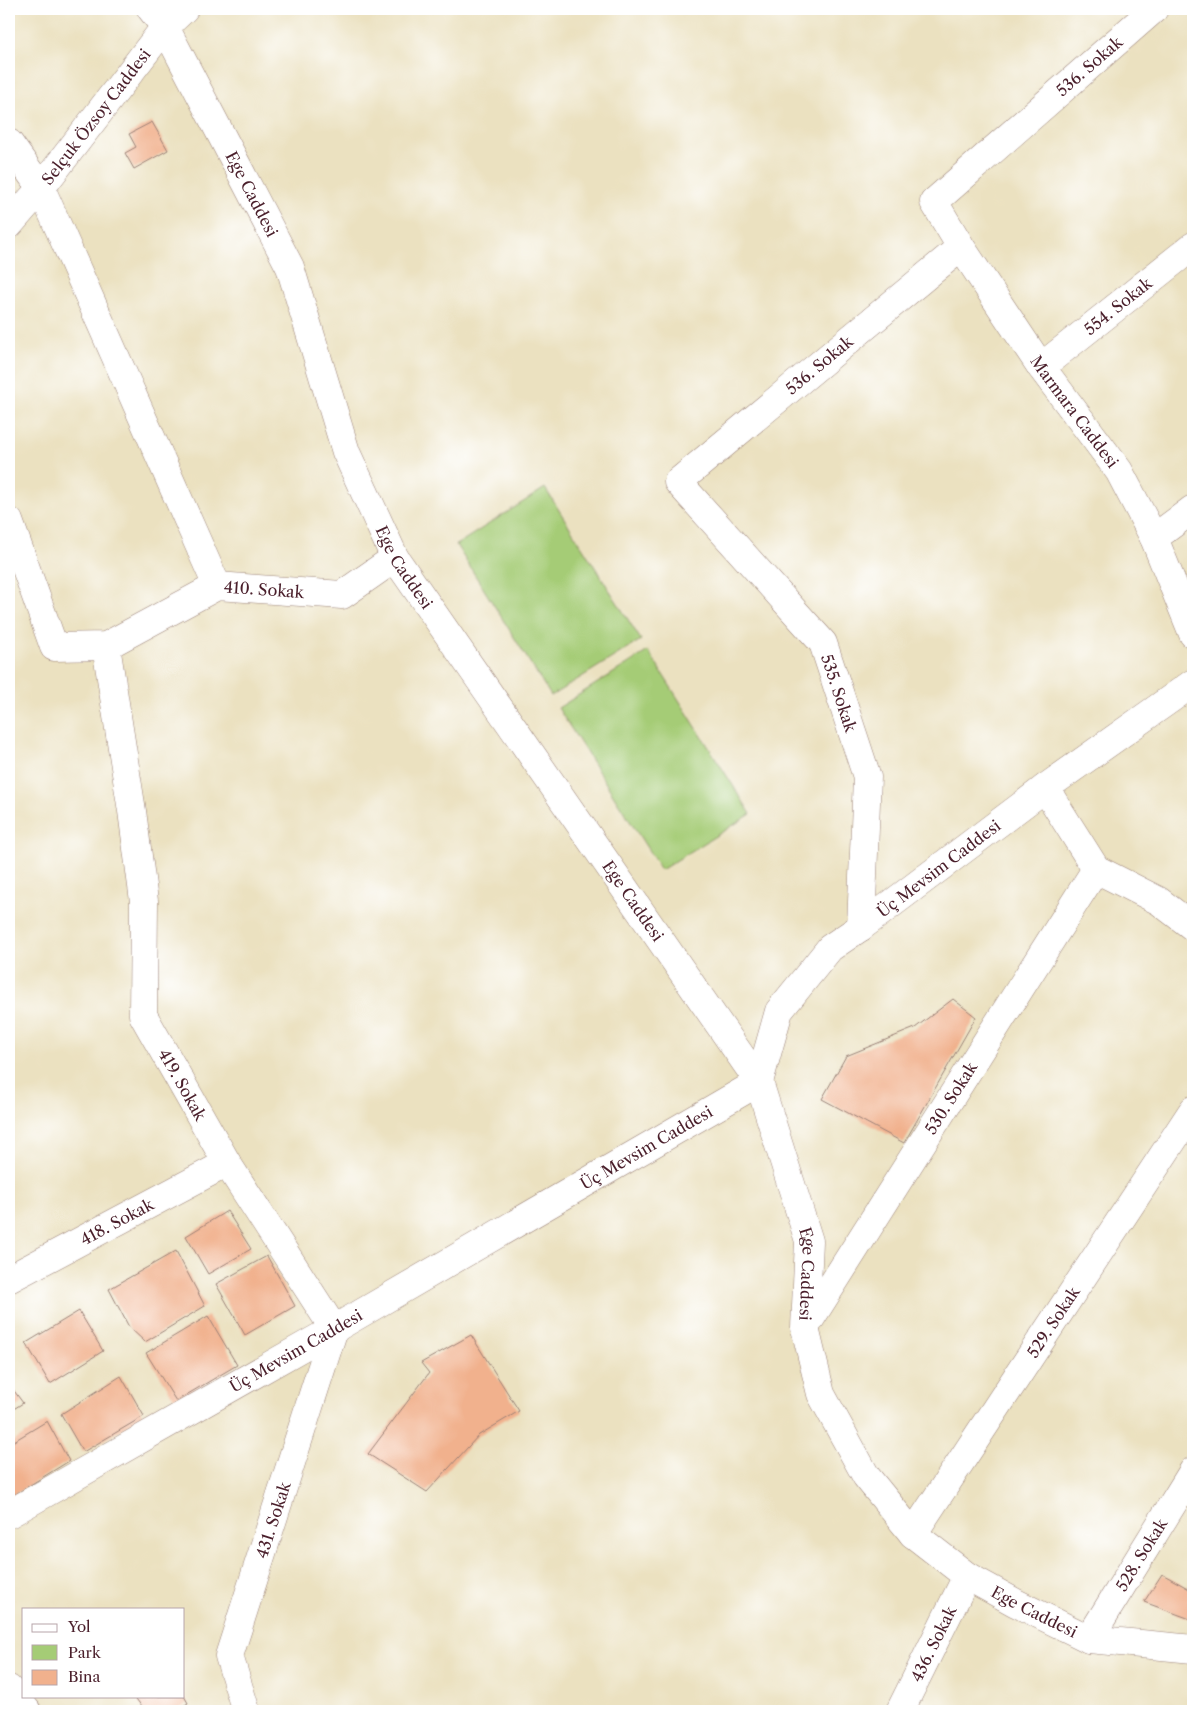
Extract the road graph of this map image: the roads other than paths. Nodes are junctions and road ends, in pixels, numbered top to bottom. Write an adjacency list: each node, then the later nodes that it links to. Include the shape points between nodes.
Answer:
1 (184, 9): 3 (street, Selçuk Özsoy Caddesi)
2 (1154, 9): 6 (street, 536. Sokak)
3 (158, 18): 5 (street, Selçuk Özsoy Caddesi); 15 (street, Ege Caddesi, via 290,267 346,452)
4 (9, 143): 5 (street)
5 (41, 188): 7 (street, Selçuk Özsoy Caddesi); 16 (street)
6 (934, 202): 9 (street, Marmara Caddesi)
7 (9, 225)
8 (1193, 246): 10 (street, 554. Sokak)
9 (961, 247): 10 (street, Marmara Caddesi); 11 (street, 536. Sokak)
10 (1041, 367): 14 (street, Marmara Caddesi, via 1118,471)
11 (678, 482): 23 (street, 535. Sokak, via 823,643 867,777)
12 (1193, 508): 14 (street)
13 (9, 521): 18 (street, via 54,647)
14 (1154, 538): 17 (street, Marmara Caddesi)
15 (395, 558): 16 (street, 410. Sokak, via 342,595); 24 (street, Ege Caddesi)
16 (217, 586): 18 (street, 410. Sokak)
17 (1193, 634)
18 (106, 646): 26 (street, 419. Sokak, via 144,901 143,1014)
19 (1193, 683): 20 (street, Üç Mevsim Caddesi)
20 (1044, 788): 21 (street); 23 (street, Üç Mevsim Caddesi)
21 (1096, 869): 22 (street, via 1159,901); 28 (street, 530. Sokak)
22 (1193, 927)
23 (861, 928): 24 (street, Üç Mevsim Caddesi, via 830,948 779,1011)
24 (759, 1082): 28 (street, Ege Caddesi, via 809,1241); 29 (street, Üç Mevsim Caddesi)
25 (1193, 1110): 32 (street, 529. Sokak)
26 (227, 1163): 27 (street, 418. Sokak); 29 (street, 419. Sokak)
27 (9, 1279)
28 (805, 1328): 32 (street, Ege Caddesi, via 821,1394 866,1476)
29 (334, 1329): 31 (street, Üç Mevsim Caddesi); 38 (street, 431. Sokak, via 229,1656)
30 (1193, 1471): 34 (street, 528. Sokak)
31 (9, 1514)
32 (913, 1534): 33 (street, Ege Caddesi)
33 (967, 1576): 34 (street, Ege Caddesi); 39 (street, 436. Sokak)
34 (1089, 1639): 35 (street, Ege Caddesi)
35 (1193, 1649)
36 (9, 1689): 37 (street)
37 (27, 1711)
38 (246, 1711)
39 (900, 1711)

